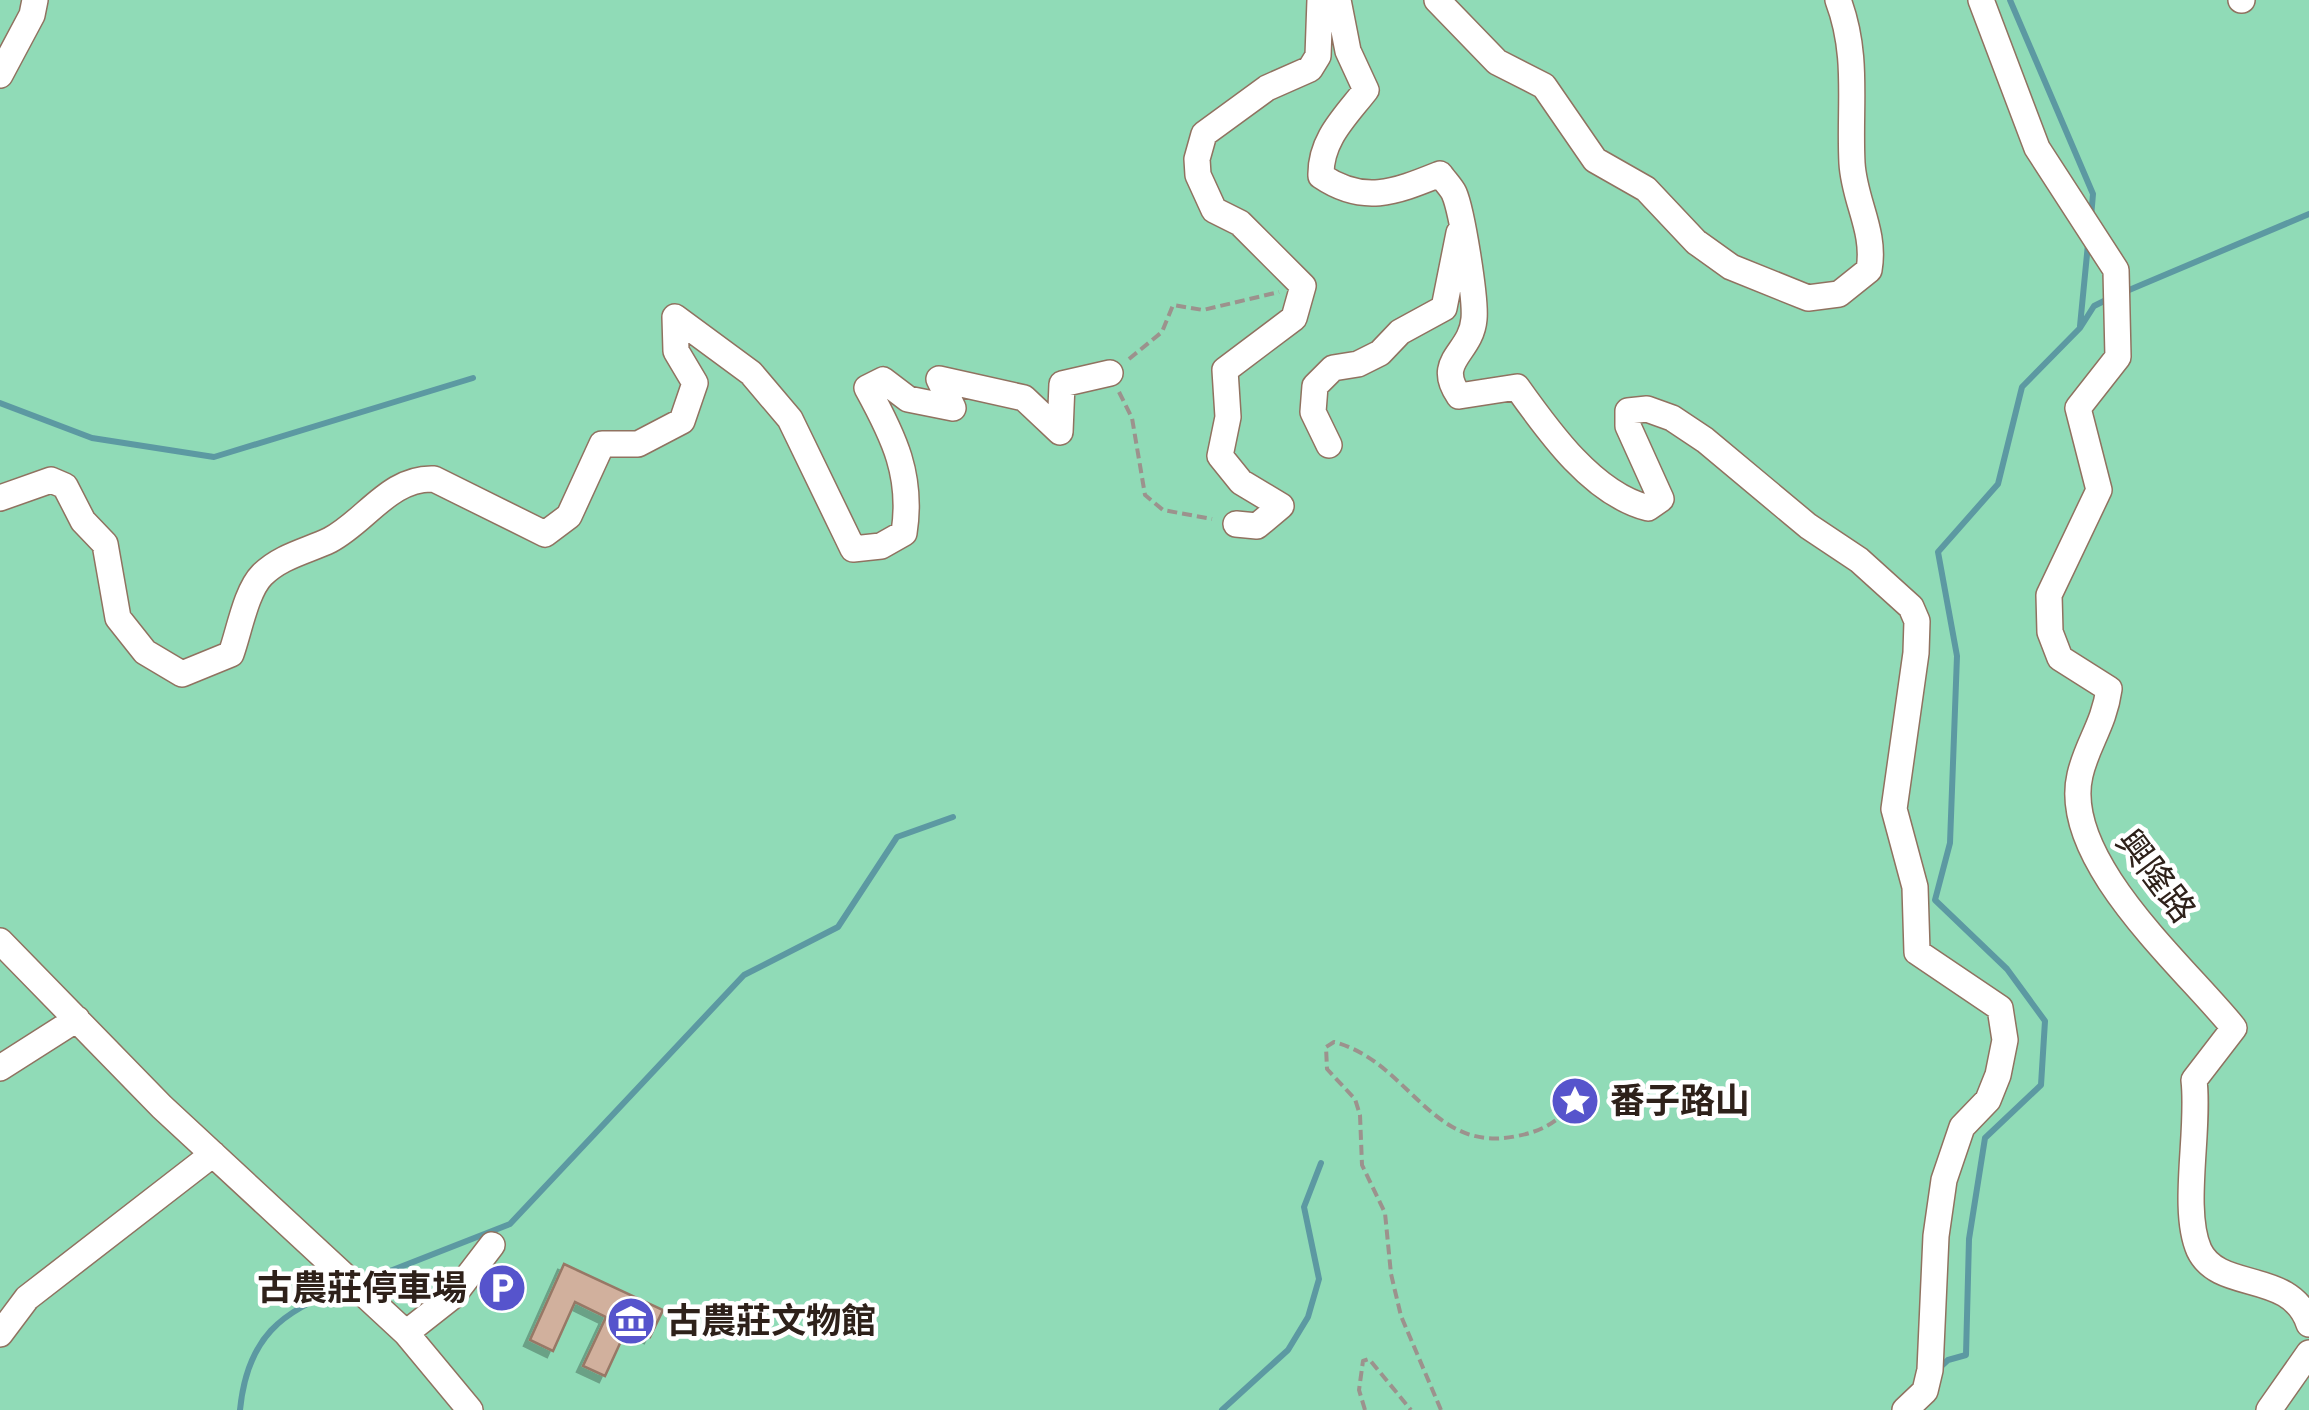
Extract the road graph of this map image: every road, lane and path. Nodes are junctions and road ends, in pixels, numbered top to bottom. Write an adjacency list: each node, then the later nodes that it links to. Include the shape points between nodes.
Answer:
1 (34, 0): 7 (street)
2 (1320, 0): 9 (street, via 1318,56 1310,69 1267,88 1204,134 1197,159 1214,210 1240,223)
3 (1338, 0): 8 (street, via 1348,51 1366,90 1330,136 1321,176 1340,190 1366,196 1440,174 1454,193)
4 (1437, 0): 5 (street, via 1497,62 1544,86 1595,160 1646,188 1696,242 1731,268 1808,298 1839,294 1869,270 1873,244 1852,167 1854,70)
5 (1838, 0)
6 (1981, 0): 20 (street, 興隆路, via 2037,148 2116,270 2118,357 2078,408 2099,490 2049,595 2050,632 2060,658 2109,689 2105,720 2079,778 2080,828 2121,897 2234,1028 2194,1080 2198,1118 2190,1213 2199,1250 2212,1269 2278,1290)
7 (0, 76)
8 (1460, 228): 11 (street, via 1444,308 1400,332 1380,354 1333,368 1315,386 1313,412); 28 (street, via 1474,310 1470,339 1450,366 1449,382 1459,396 1517,387 1584,468 1628,503 1648,508 1661,499 1628,426 1628,411 1672,418 1859,560 1911,607 1917,622 1894,809 1915,887 1917,952 2000,1008 2005,1040 1988,1100 1962,1128 1944,1180 1930,1370 1925,1390)
9 (1303, 286): 10 (path, via 1204,310 1174,305 1162,332); 13 (street, via 1294,318 1224,370 1228,417 1220,456 1241,482 1280,506 1257,526)
10 (1110, 373): 12 (street, via 1062,384 1060,432 1024,398 939,380 953,408 908,399 883,380 867,388 905,467 908,505 904,533 881,546 853,548 790,420 752,372 674,316 676,352 695,383 682,422 638,444 602,444 569,516 545,534 434,479 420,479 383,497 332,539 291,554 259,577 231,654 182,674 145,652 118,618 105,544 65,486 51,480); 13 (path, via 1132,418 1144,495 1163,510)
11 (1329, 445)
12 (0, 498)
13 (1236, 524)
14 (0, 941): 15 (street)
15 (78, 1019): 16 (street); 18 (street)
16 (0, 1068)
17 (1575, 1102): 27 (path, via 1539,1131 1470,1139 1348,1046 1326,1047 1327,1069 1355,1099 1362,1165 1386,1213 1402,1316)
18 (214, 1154): 21 (street, via 28,1298); 22 (street)
19 (492, 1245): 22 (street, via 453,1296)
20 (2309, 1324)
21 (0, 1334)
22 (406, 1334): 24 (street)
23 (2309, 1354): 29 (street)
24 (470, 1410)
25 (1365, 1410): 26 (path, via 1360,1372 1370,1359)
26 (1412, 1410)
27 (1441, 1410)
28 (1905, 1410)
29 (2268, 1410)

